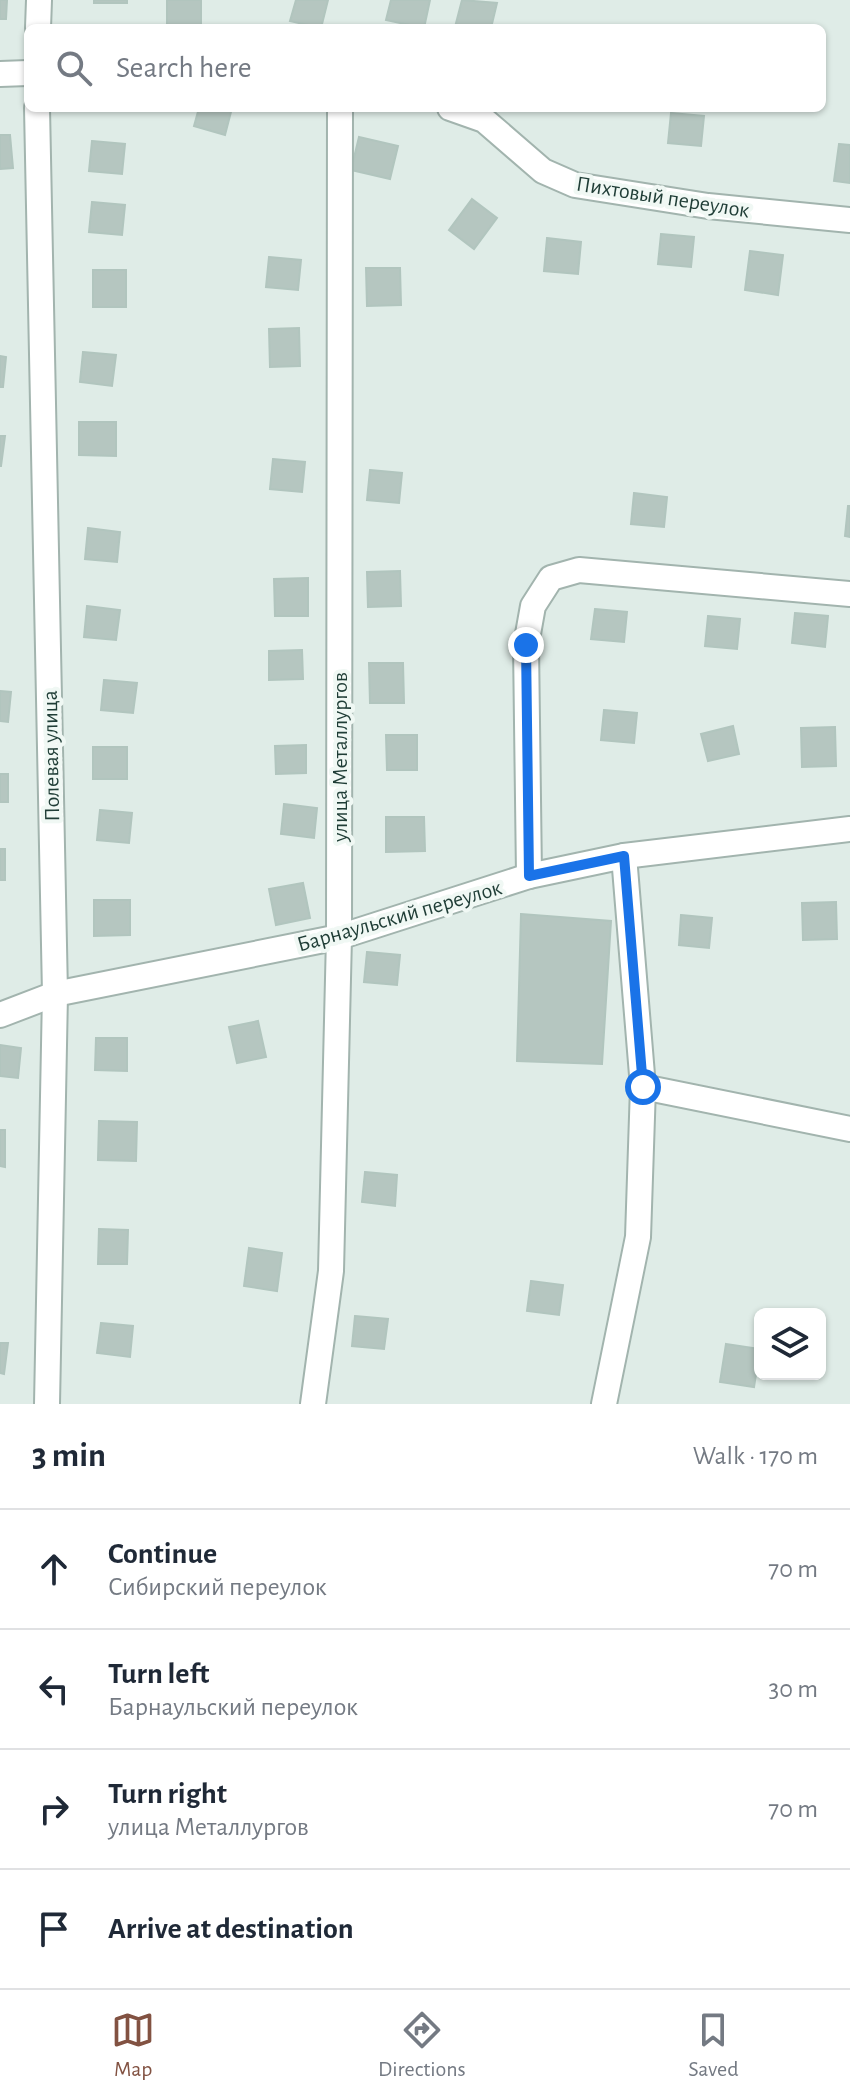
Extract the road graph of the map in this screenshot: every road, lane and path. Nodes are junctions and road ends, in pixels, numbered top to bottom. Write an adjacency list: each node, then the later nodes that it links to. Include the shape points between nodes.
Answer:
1 (39, 0): 2 (street)
2 (38, 24)
3 (24, 73): 4 (street)
4 (0, 74)
5 (37, 112): 14 (street, Полевая улица)
6 (340, 112): 13 (street, улица Металлургов)
7 (461, 112): 8 (street, Пихтовый переулок, via 484,120 543,171 575,185 708,206)
8 (850, 220)
9 (850, 594): 12 (street, via 579,570 551,578 533,606 526,645)
10 (850, 829): 11 (street, Барнаульский переулок)
11 (624, 856): 12 (street, Барнаульский переулок); 16 (street)
12 (529, 876): 13 (street, Барнаульский переулок)
13 (339, 937): 14 (street, Барнаульский переулок); 19 (street, улица Металлургов, via 331,1271)
14 (55, 994): 15 (street, Барнаульский переулок); 18 (street, Полевая улица)
15 (0, 1015)
16 (643, 1087): 17 (street); 20 (street, via 638,1237)
17 (850, 1129)
18 (47, 1404)
19 (313, 1404)
20 (604, 1404)

